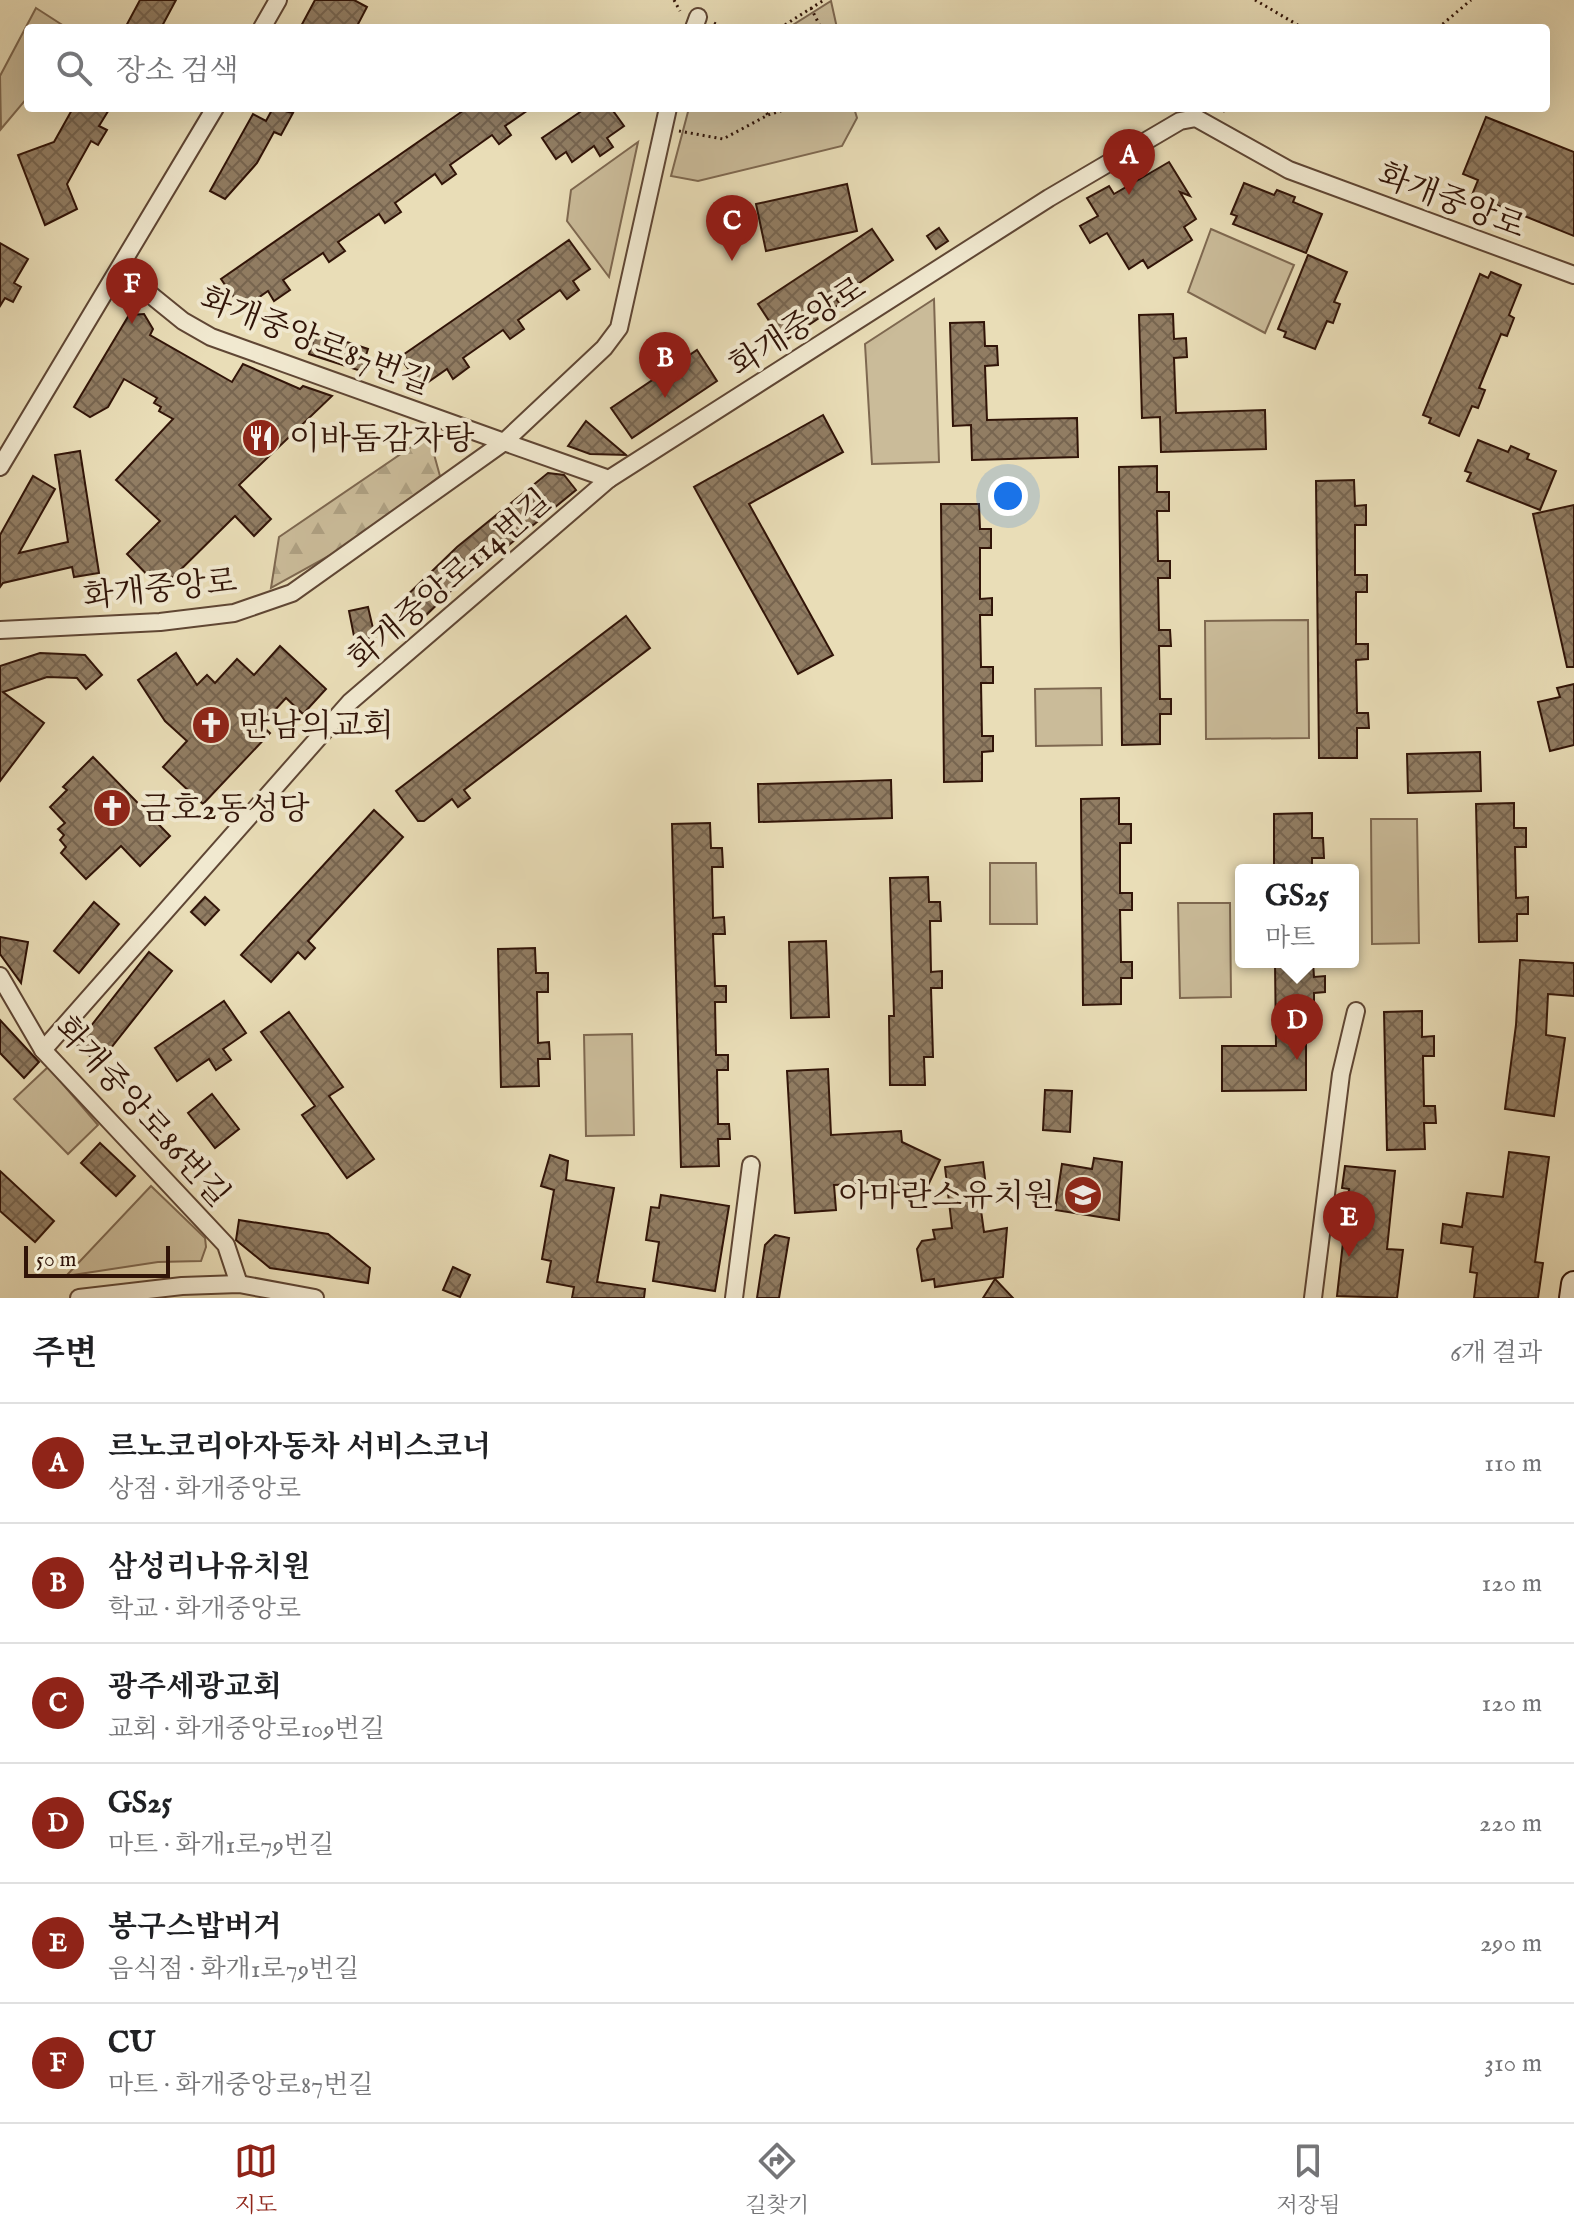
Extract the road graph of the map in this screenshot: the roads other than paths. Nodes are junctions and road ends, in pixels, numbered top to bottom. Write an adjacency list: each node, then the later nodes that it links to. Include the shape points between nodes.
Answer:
1 (278, 0): 2 (street)
2 (264, 24)
3 (213, 112): 5 (street)
4 (667, 112): 7 (street, 화개중앙로, via 619,328)
5 (120, 270): 7 (street, 화개중앙로87번길, via 211,337); 8 (street)
6 (1574, 275): 9 (street, 화개중앙로, via 1289,170 1196,118 1180,121 1049,198)
7 (504, 442): 9 (street); 10 (street, 화개중앙로, via 292,593 234,613)
8 (0, 467)
9 (609, 479): 13 (street, 화개중앙로114번길, via 350,702)
10 (0, 630)
11 (0, 976): 13 (street, 화개중앙로86번길)
12 (1356, 1011): 20 (street, via 1341,1074)
13 (43, 1050): 15 (street, 화개중앙로86번길, via 226,1245)
14 (751, 1165): 19 (street)
15 (239, 1284): 17 (street); 18 (street)
16 (1574, 1284): 21 (main road)
17 (79, 1298)
18 (315, 1298)
19 (734, 1298)
20 (1313, 1298)
21 (1572, 1298)

